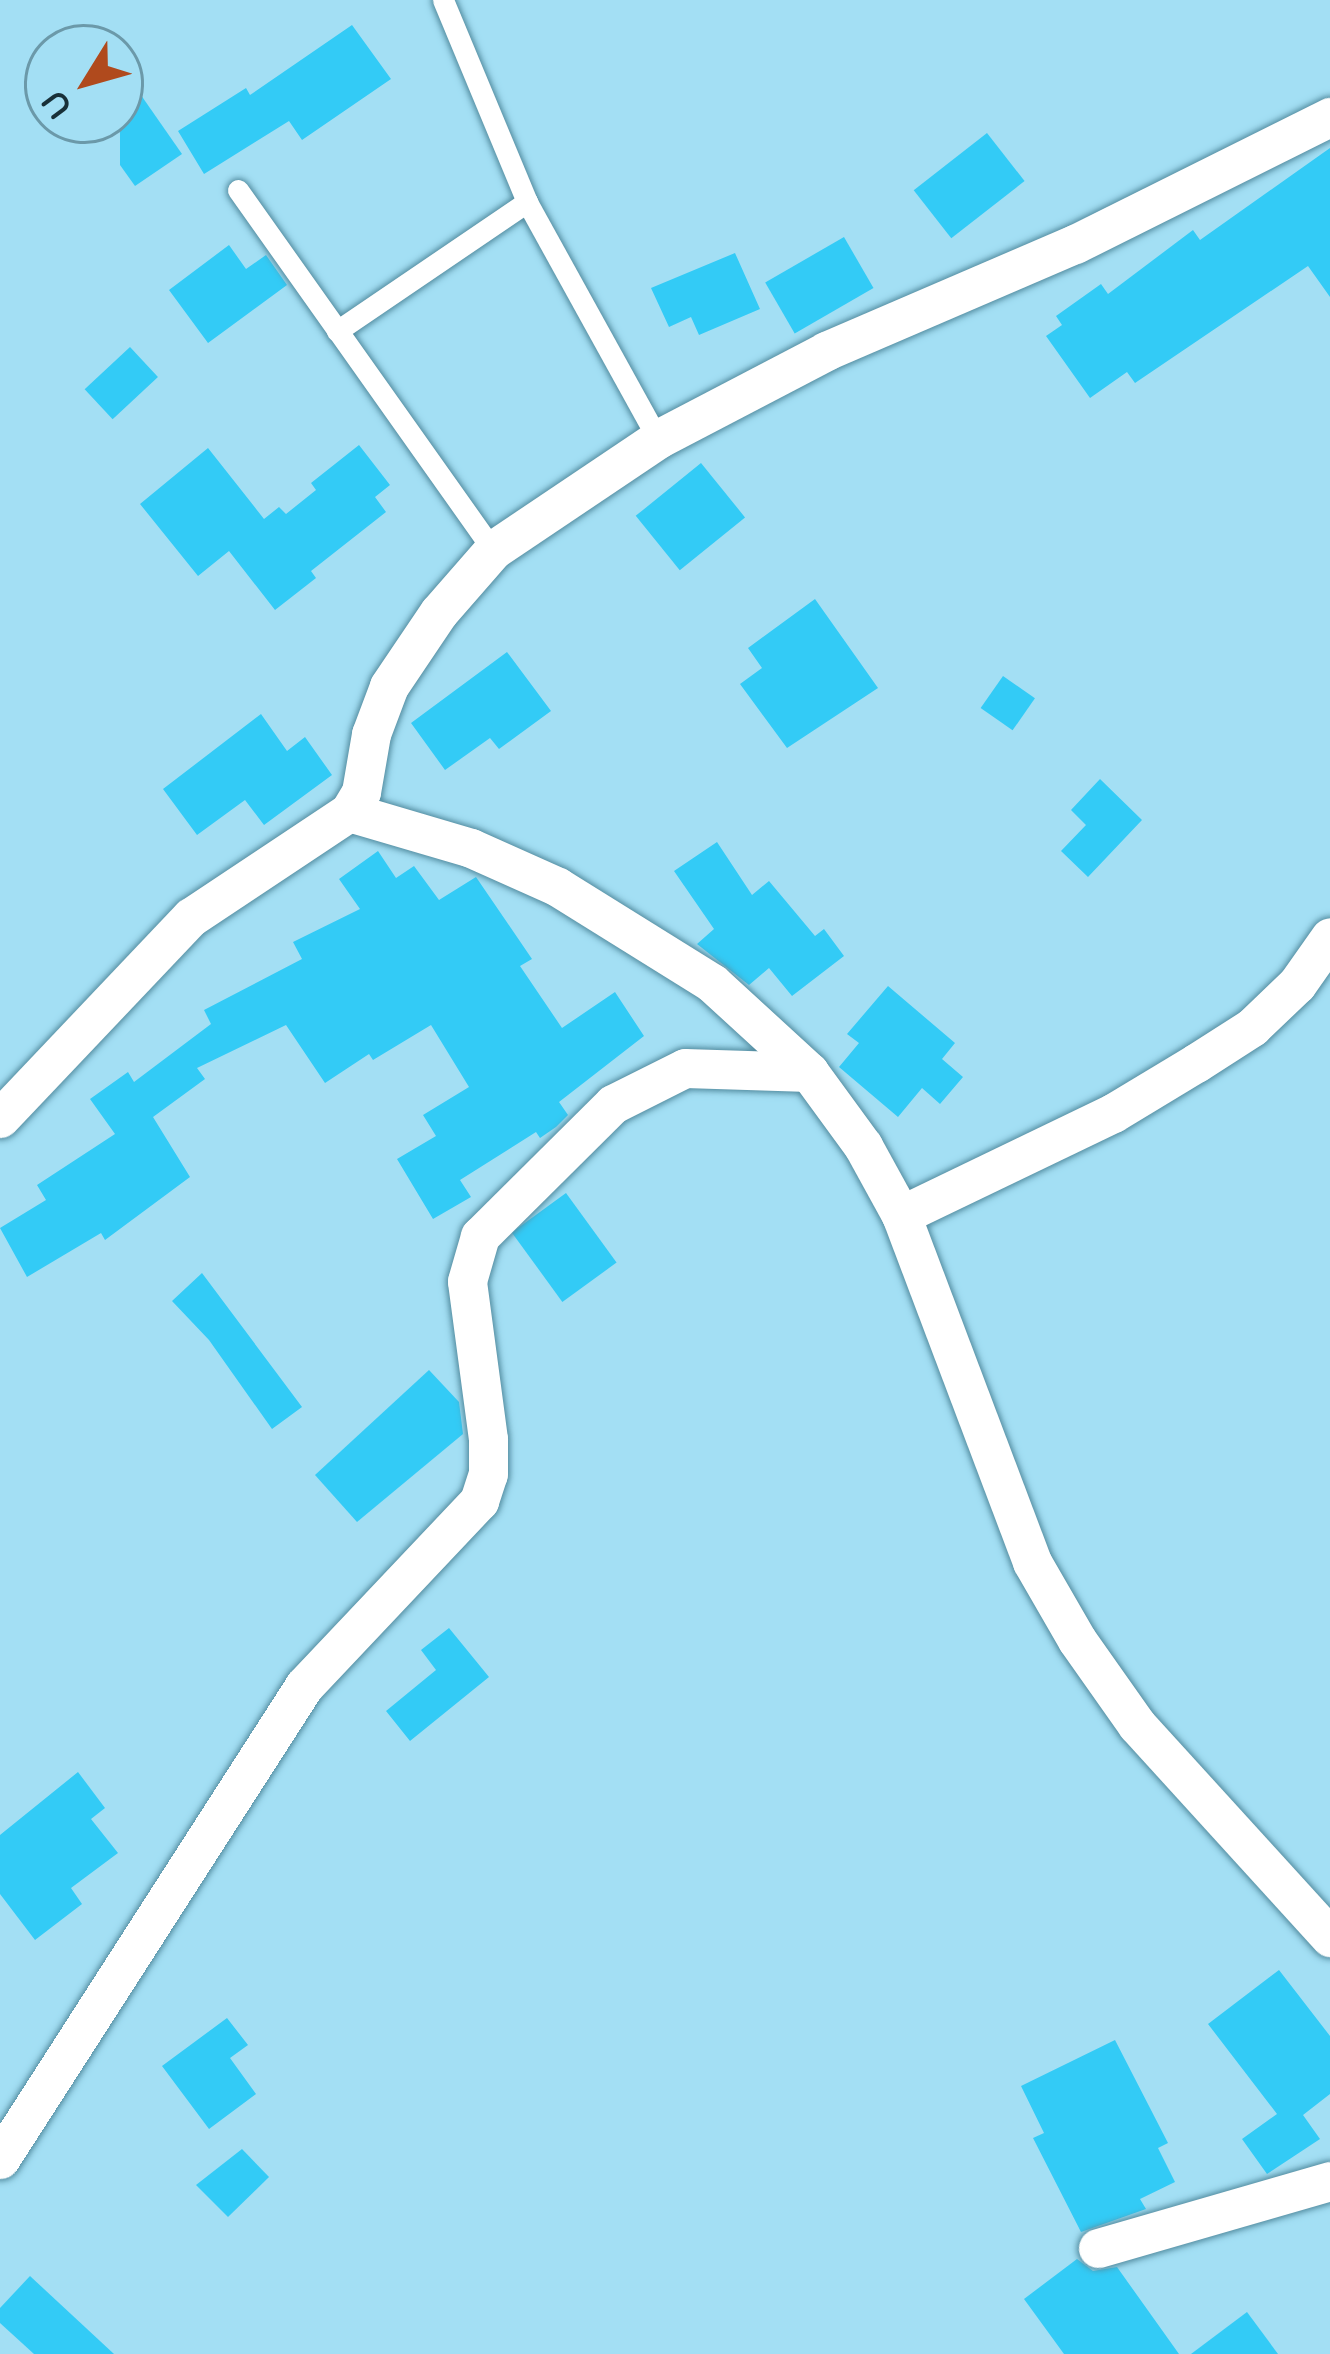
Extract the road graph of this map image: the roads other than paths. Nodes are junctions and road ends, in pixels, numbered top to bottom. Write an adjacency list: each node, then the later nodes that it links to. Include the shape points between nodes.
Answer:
1 (442, 0): 4 (lane)
2 (1330, 117): 6 (street, via 1076,244 826,351)
3 (238, 190): 5 (lane)
4 (527, 202): 5 (lane); 6 (lane)
5 (338, 331): 7 (lane)
6 (658, 439): 7 (street)
7 (493, 550): 8 (street, via 389,686)
8 (350, 812): 10 (street, via 471,848 558,886 712,982); 11 (street, via 191,917)
9 (1330, 937): 12 (street, via 1252,1027 1113,1112)
10 (809, 1072): 12 (street); 14 (street, via 685,1068 652,1084 614,1104 480,1236 466,1281 488,1439 479,1501 304,1686)
11 (0, 1118)
12 (901, 1215): 13 (street, via 1032,1562 1077,1640 1137,1725)
13 (1330, 1937)
14 (0, 2158)
15 (1330, 2181): 16 (street)
16 (1098, 2248)

